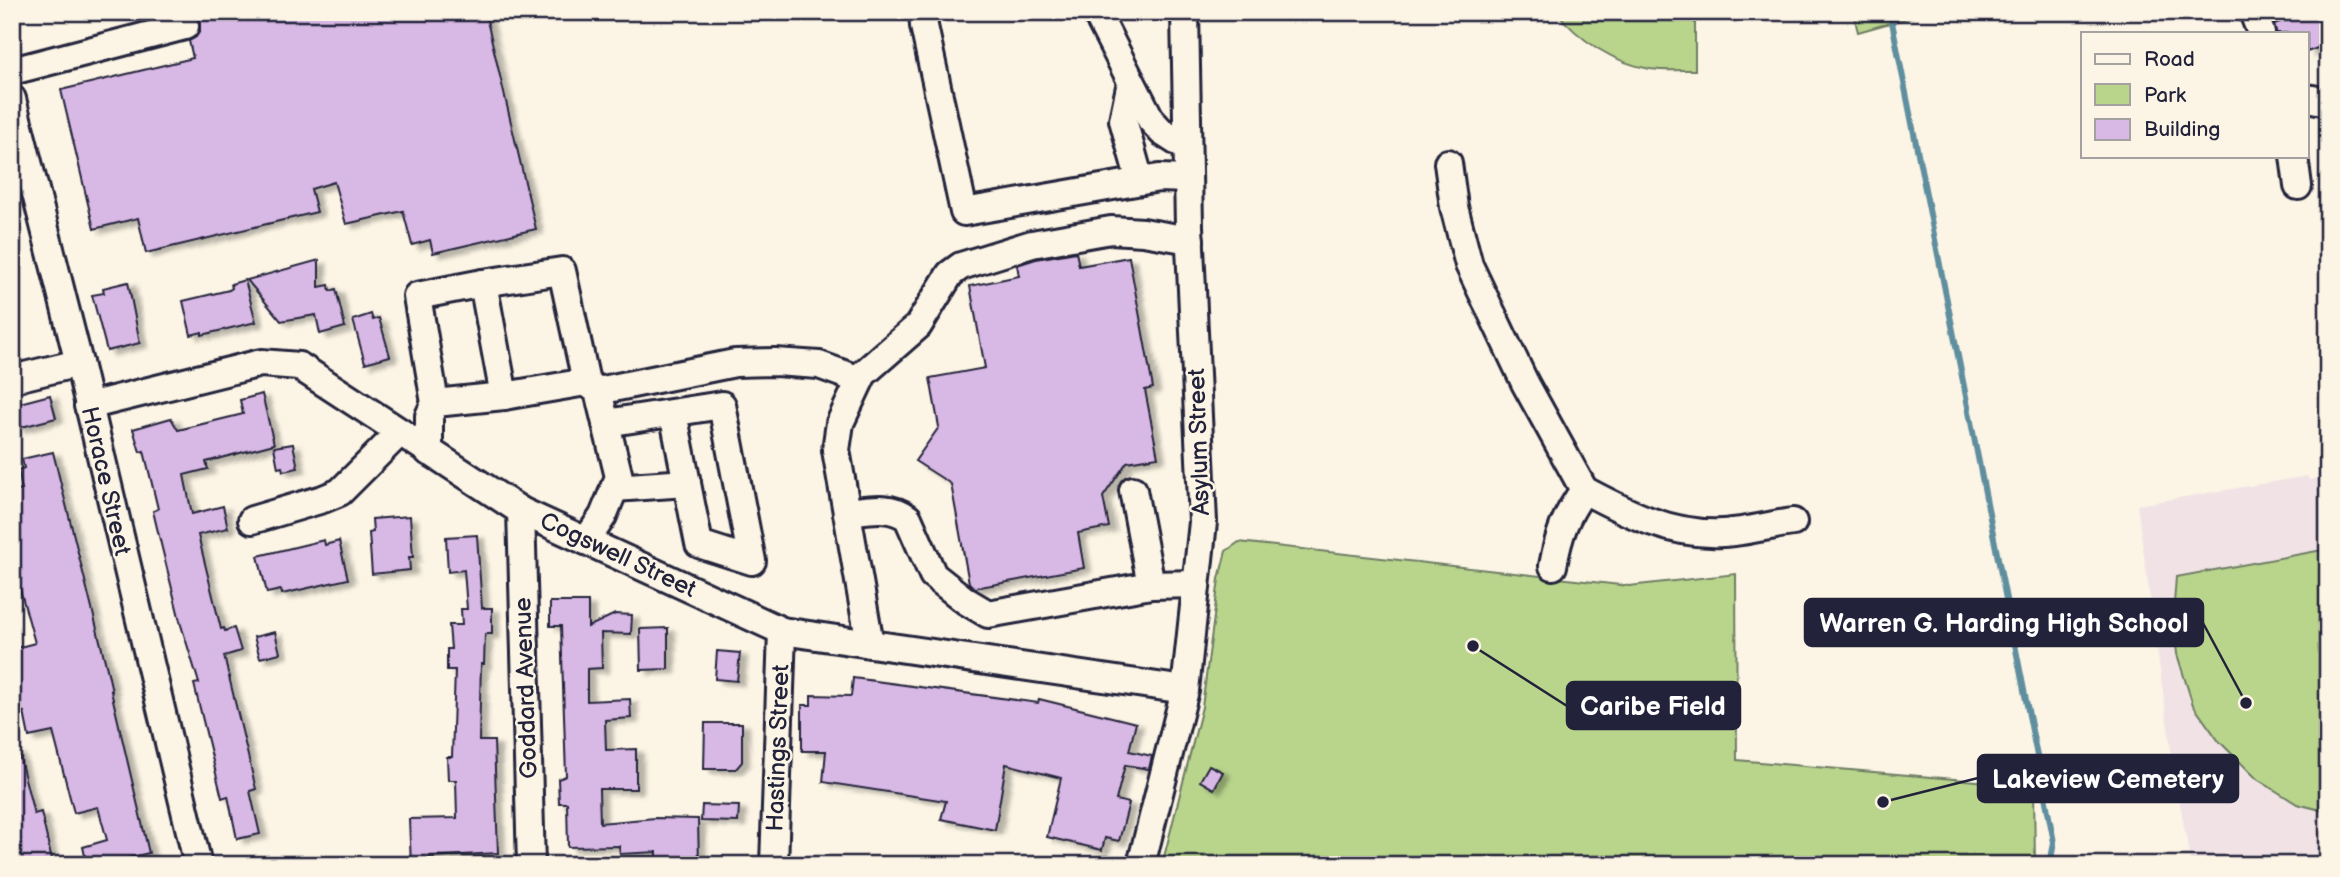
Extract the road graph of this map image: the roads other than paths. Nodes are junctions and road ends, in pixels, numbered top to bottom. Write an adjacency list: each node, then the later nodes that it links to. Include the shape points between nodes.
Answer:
1 (923, 12): 16 (street, via 964,212)
2 (1096, 12): 8 (street)
3 (1185, 12): 12 (street, Asylum Street)
4 (2253, 12): 6 (street)
5 (185, 26): 7 (street)
6 (2261, 32)
7 (12, 71)
8 (1131, 82): 12 (street, via 1151,120); 16 (street, via 1123,120)
9 (2308, 98): 11 (street)
10 (12, 99): 20 (street, Horace Street)
11 (2328, 102)
12 (1187, 148): 15 (street, Asylum Street)
13 (2294, 158): 17 (street)
14 (1448, 163): 34 (street, via 1469,265 1525,383)
15 (1188, 179): 16 (street); 18 (street, Asylum Street)
16 (1140, 181)
17 (2298, 186)
18 (1190, 240): 22 (street, via 1111,230 1032,244 961,266 950,274 918,326); 41 (street, Asylum Street, via 1203,522)
19 (483, 282): 23 (street, via 562,271); 24 (street); 25 (street, via 417,296)
20 (79, 363): 21 (street); 26 (street, Horace Street)
21 (12, 379)
22 (860, 380): 23 (street, via 819,365 775,362 735,363); 36 (street, via 840,423 836,450)
23 (592, 386): 24 (street); 28 (street)
24 (504, 396): 25 (street)
25 (435, 403): 30 (street, via 429,416)
26 (88, 406): 29 (street, Cogswell Street, via 261,363 299,366); 46 (street, Horace Street)
27 (673, 413): 28 (street); 31 (street); 31 (street, via 722,405 752,561 699,544)
28 (606, 423): 32 (street, via 619,477)
29 (400, 432): 30 (street, Cogswell Street); 37 (street, via 340,492)
30 (429, 452): 35 (street, Cogswell Street)
31 (687, 483): 32 (street)
32 (614, 488): 39 (street)
33 (1133, 490): 42 (street)
34 (1584, 490): 38 (street, via 1630,514 1680,530 1723,533); 40 (street, via 1567,514)
35 (521, 511): 39 (street, Cogswell Street); 47 (street, Goddard Avenue)
36 (847, 512): 42 (street, via 900,511 908,518 933,575 988,614); 44 (street)
37 (252, 520)
38 (1793, 522)
39 (586, 541): 43 (street, Cogswell Street)
40 (1553, 566)
41 (1196, 584): 42 (street); 45 (street, Asylum Street)
42 (1152, 585)
43 (782, 631): 44 (street, Cogswell Street); 48 (street, Hastings Street)
44 (870, 644): 45 (street, Cogswell Street)
45 (1185, 690): 49 (street, Asylum Street)
46 (198, 865)
47 (531, 865)
48 (774, 865)
49 (1141, 865)

